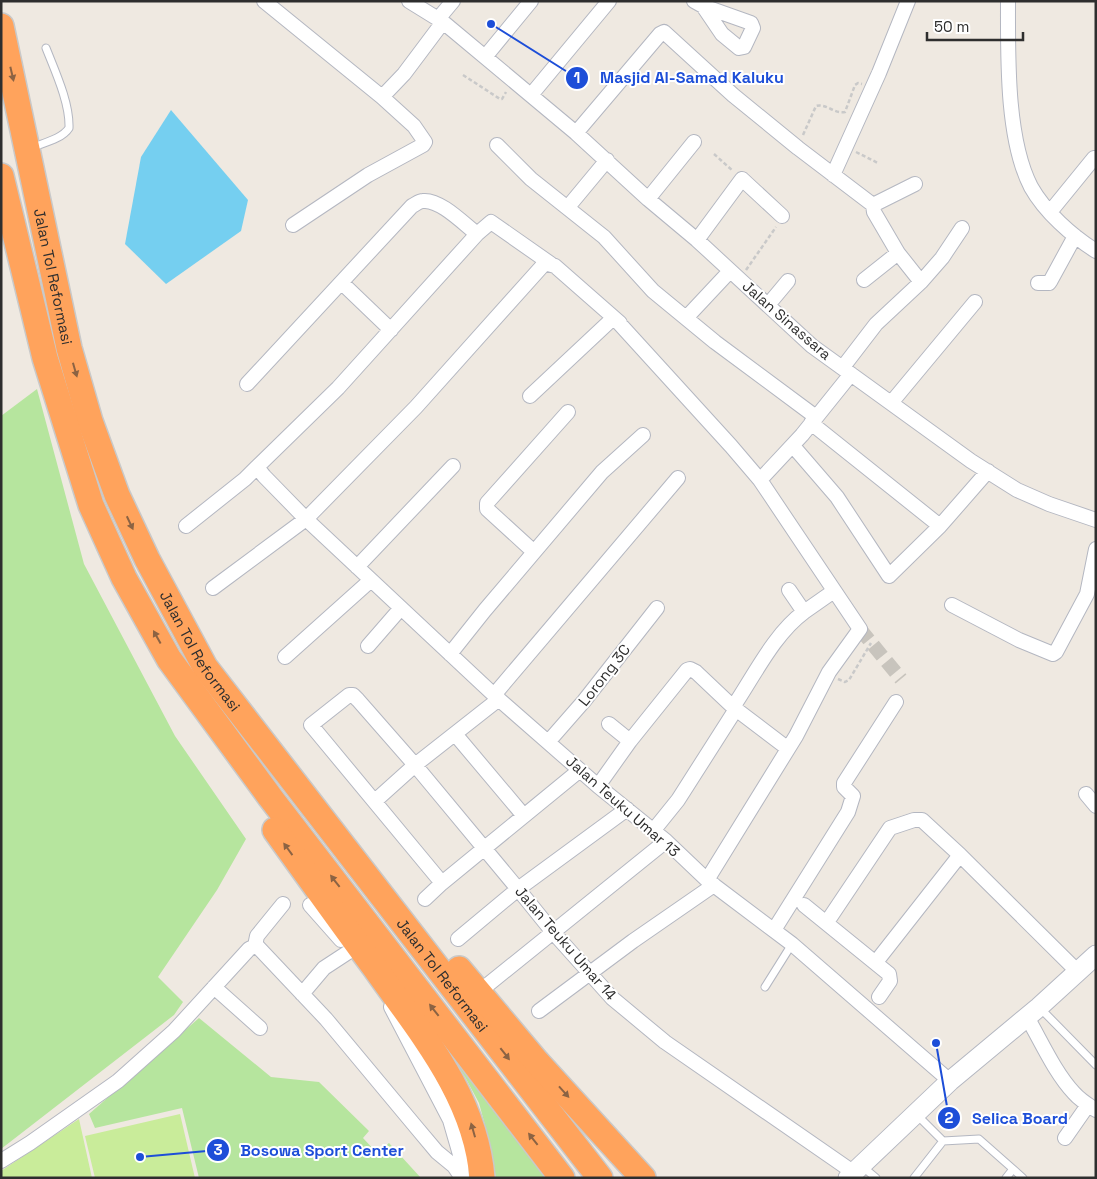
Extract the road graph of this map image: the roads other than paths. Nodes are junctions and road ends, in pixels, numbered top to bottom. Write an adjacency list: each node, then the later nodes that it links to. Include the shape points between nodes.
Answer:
1 (264, 1): 13 (street)
2 (409, 1): 8 (street, Jalan Sinassara)
3 (453, 1): 8 (street)
4 (532, 1): 11 (street)
5 (609, 1): 12 (street)
6 (908, 1): 20 (street)
7 (1008, 1): 26 (street, via 1008,58 1015,130 1030,186)
8 (441, 20): 11 (street, Jalan Sinassara); 13 (street, via 404,74)
9 (1, 26): 17 (highway, Jalan Tol Reformasi, one-way to 17)
10 (46, 48): 17 (lane, via 70,128 58,137)
11 (485, 58): 12 (street, Jalan Sinassara)
12 (532, 95): 14 (street, Jalan Sinassara)
13 (382, 97): 28 (street, via 416,128 425,143 368,175)
14 (576, 133): 19 (street, Jalan Sinassara); 20 (street, via 664,32 733,95)
15 (694, 142): 23 (street)
16 (497, 146): 25 (street)
17 (28, 149): 79 (highway, Jalan Tol Reformasi, one-way to 79, via 69,348 90,421 117,495 147,559)
18 (1094, 158): 26 (street)
19 (607, 160): 23 (street, Jalan Sinassara); 25 (street)
20 (833, 175): 24 (street)
21 (1, 176): 78 (highway, Jalan Tol Reformasi, one-way to 21, via 124,578 90,506 45,358)
22 (915, 184): 24 (street)
23 (648, 199): 32 (street, Jalan Sinassara)
24 (873, 205): 34 (street)
25 (568, 207): 44 (street, via 604,237 653,291)
26 (1050, 212): 31 (street)
27 (782, 216): 32 (street, via 742,178)
28 (293, 225)
29 (962, 228): 39 (street)
30 (477, 234): 35 (street, via 490,222); 41 (street, via 439,205 421,200); 46 (street)
31 (1075, 236): 33 (street); 40 (street, via 1049,283)
32 (697, 240): 36 (street, Jalan Sinassara)
33 (1096, 251)
34 (898, 253): 37 (street); 39 (street)
35 (547, 264): 45 (street); 60 (street, via 416,408)
36 (735, 275): 43 (street, Jalan Sinassara); 44 (street)
37 (864, 280)
38 (788, 281): 43 (street)
39 (921, 282): 47 (street, via 876,324)
40 (1038, 283)
41 (342, 284): 46 (street); 48 (street)
42 (975, 302): 50 (street)
43 (768, 305): 47 (street, Jalan Sinassara, via 812,346)
44 (686, 318): 52 (street)
45 (620, 323): 49 (street, via 609,322); 59 (street)
46 (391, 330): 56 (street, via 338,388)
47 (847, 370): 50 (street, Jalan Sinassara); 52 (street)
48 (247, 384)
49 (530, 396)
50 (891, 403): 57 (street, Jalan Sinassara)
51 (568, 412): 65 (street, via 487,503 487,509)
52 (814, 420): 54 (street); 63 (street)
53 (643, 435): 65 (street, via 602,472)
54 (793, 446): 59 (street); 63 (street, via 837,497 889,576)
55 (453, 466): 66 (street)
56 (257, 467): 60 (street, Jalan Teuku Umar 13); 62 (street)
57 (988, 471): 61 (street, Jalan Sinassara, via 1033,497); 63 (street)
58 (678, 478): 80 (street)
59 (760, 480): 70 (street)
60 (306, 519): 66 (street, Jalan Teuku Umar 13); 68 (street)
61 (1096, 520)
62 (186, 526)
63 (940, 526)
64 (1096, 549): 71 (street, via 1087,594 1053,654)
65 (534, 552): 76 (street)
66 (357, 567): 67 (street, Jalan Teuku Umar 13)
67 (371, 580): 72 (street, Jalan Teuku Umar 13); 77 (street)
68 (213, 588)
69 (789, 590): 74 (street)
70 (834, 591): 74 (street); 87 (street, via 860,629 829,672)
71 (952, 606)
72 (401, 608): 75 (street); 76 (street, Jalan Teuku Umar 13)
73 (657, 608): 86 (street, Lorong 3C)
74 (804, 612): 82 (street, via 782,634)
75 (368, 646)
76 (450, 654): 80 (street, Jalan Teuku Umar 13)
77 (285, 657)
78 (169, 659): 135 (highway, one-way to 78, via 481,1157 469,1116 437,1055 226,763); 136 (highway, Jalan Tol Reformasi, one-way to 78, via 270,797)
79 (206, 666): 137 (highway, Jalan Tol Reformasi, one-way to 137); 138 (highway, one-way to 138, via 537,1062)
80 (497, 697): 84 (street); 86 (street, Jalan Teuku Umar 13)
81 (896, 702): 108 (street, via 844,783 853,796 848,812)
82 (735, 708): 85 (street, via 690,669); 87 (street); 96 (street, via 678,800)
83 (609, 724): 85 (street)
84 (455, 734): 88 (street); 95 (street)
85 (630, 741): 90 (street)
86 (548, 742): 89 (street, Jalan Teuku Umar 13)
87 (787, 748): 101 (street)
88 (415, 765): 92 (street); 92 (street, Jalan Teuku Umar 14, via 352,695 311,725); 98 (street, Jalan Teuku Umar 14)
89 (580, 770): 90 (street, Jalan Teuku Umar 13); 95 (street)
90 (598, 786): 94 (street, Jalan Teuku Umar 13)
91 (1086, 794): 93 (street)
92 (375, 801): 100 (street)
93 (1096, 806)
94 (627, 809): 96 (street, Jalan Teuku Umar 13); 102 (street)
95 (524, 816): 98 (street)
96 (653, 830): 97 (street, Jalan Teuku Umar 13)
97 (666, 841): 101 (street, Jalan Teuku Umar 13); 109 (street)
98 (484, 849): 100 (street); 102 (street, Jalan Teuku Umar 14)
99 (960, 855): 107 (street, via 922,820 896,825 887,832); 115 (street); 116 (street)
100 (442, 883): 103 (street)
101 (711, 883): 108 (street, Jalan Teuku Umar 13); 117 (street)
102 (518, 888): 109 (street, Jalan Teuku Umar 14); 110 (street)
103 (425, 899)
104 (283, 904): 112 (street, via 256,936)
105 (310, 905): 113 (street)
106 (804, 905): 107 (street)
107 (827, 922): 115 (street)
108 (774, 930): 111 (street, Jalan Teuku Umar 13)
109 (552, 932): 117 (street, Jalan Teuku Umar 14); 119 (street)
110 (458, 939)
111 (792, 944): 120 (lane); 127 (street, Jalan Teuku Umar 13)
112 (255, 946): 118 (street, via 249,948); 121 (street)
113 (350, 952): 121 (street, via 324,968); 121 (street, via 391,1007 442,1103 457,1142 462,1178)
114 (1096, 955): 116 (main road)
115 (876, 962): 122 (street, via 891,976)
116 (1077, 971): 124 (main road)
117 (588, 974): 123 (street); 134 (street, Jalan Teuku Umar 14, via 665,1042)
118 (214, 987): 125 (street); 132 (street, via 174,1031 118,1081)
119 (485, 987)
120 (766, 987)
121 (302, 994)
122 (879, 997)
123 (539, 1011)
124 (1033, 1012): 126 (lane); 127 (main road); 128 (street, via 1059,1074)
125 (260, 1028)
126 (1096, 1065)
127 (950, 1081): 129 (main road)
128 (1092, 1108): 130 (street)
129 (916, 1114): 131 (lane); 134 (main road)
130 (1066, 1138)
131 (943, 1142): 133 (lane, via 978,1139); 140 (lane)
132 (1, 1161)
133 (1013, 1169): 141 (lane); 142 (lane)
134 (854, 1172): 139 (lane)
135 (482, 1178)
136 (562, 1178)
137 (600, 1178)
138 (643, 1178)
139 (876, 1178)
140 (914, 1178)
141 (1006, 1178)
142 (1023, 1178)

